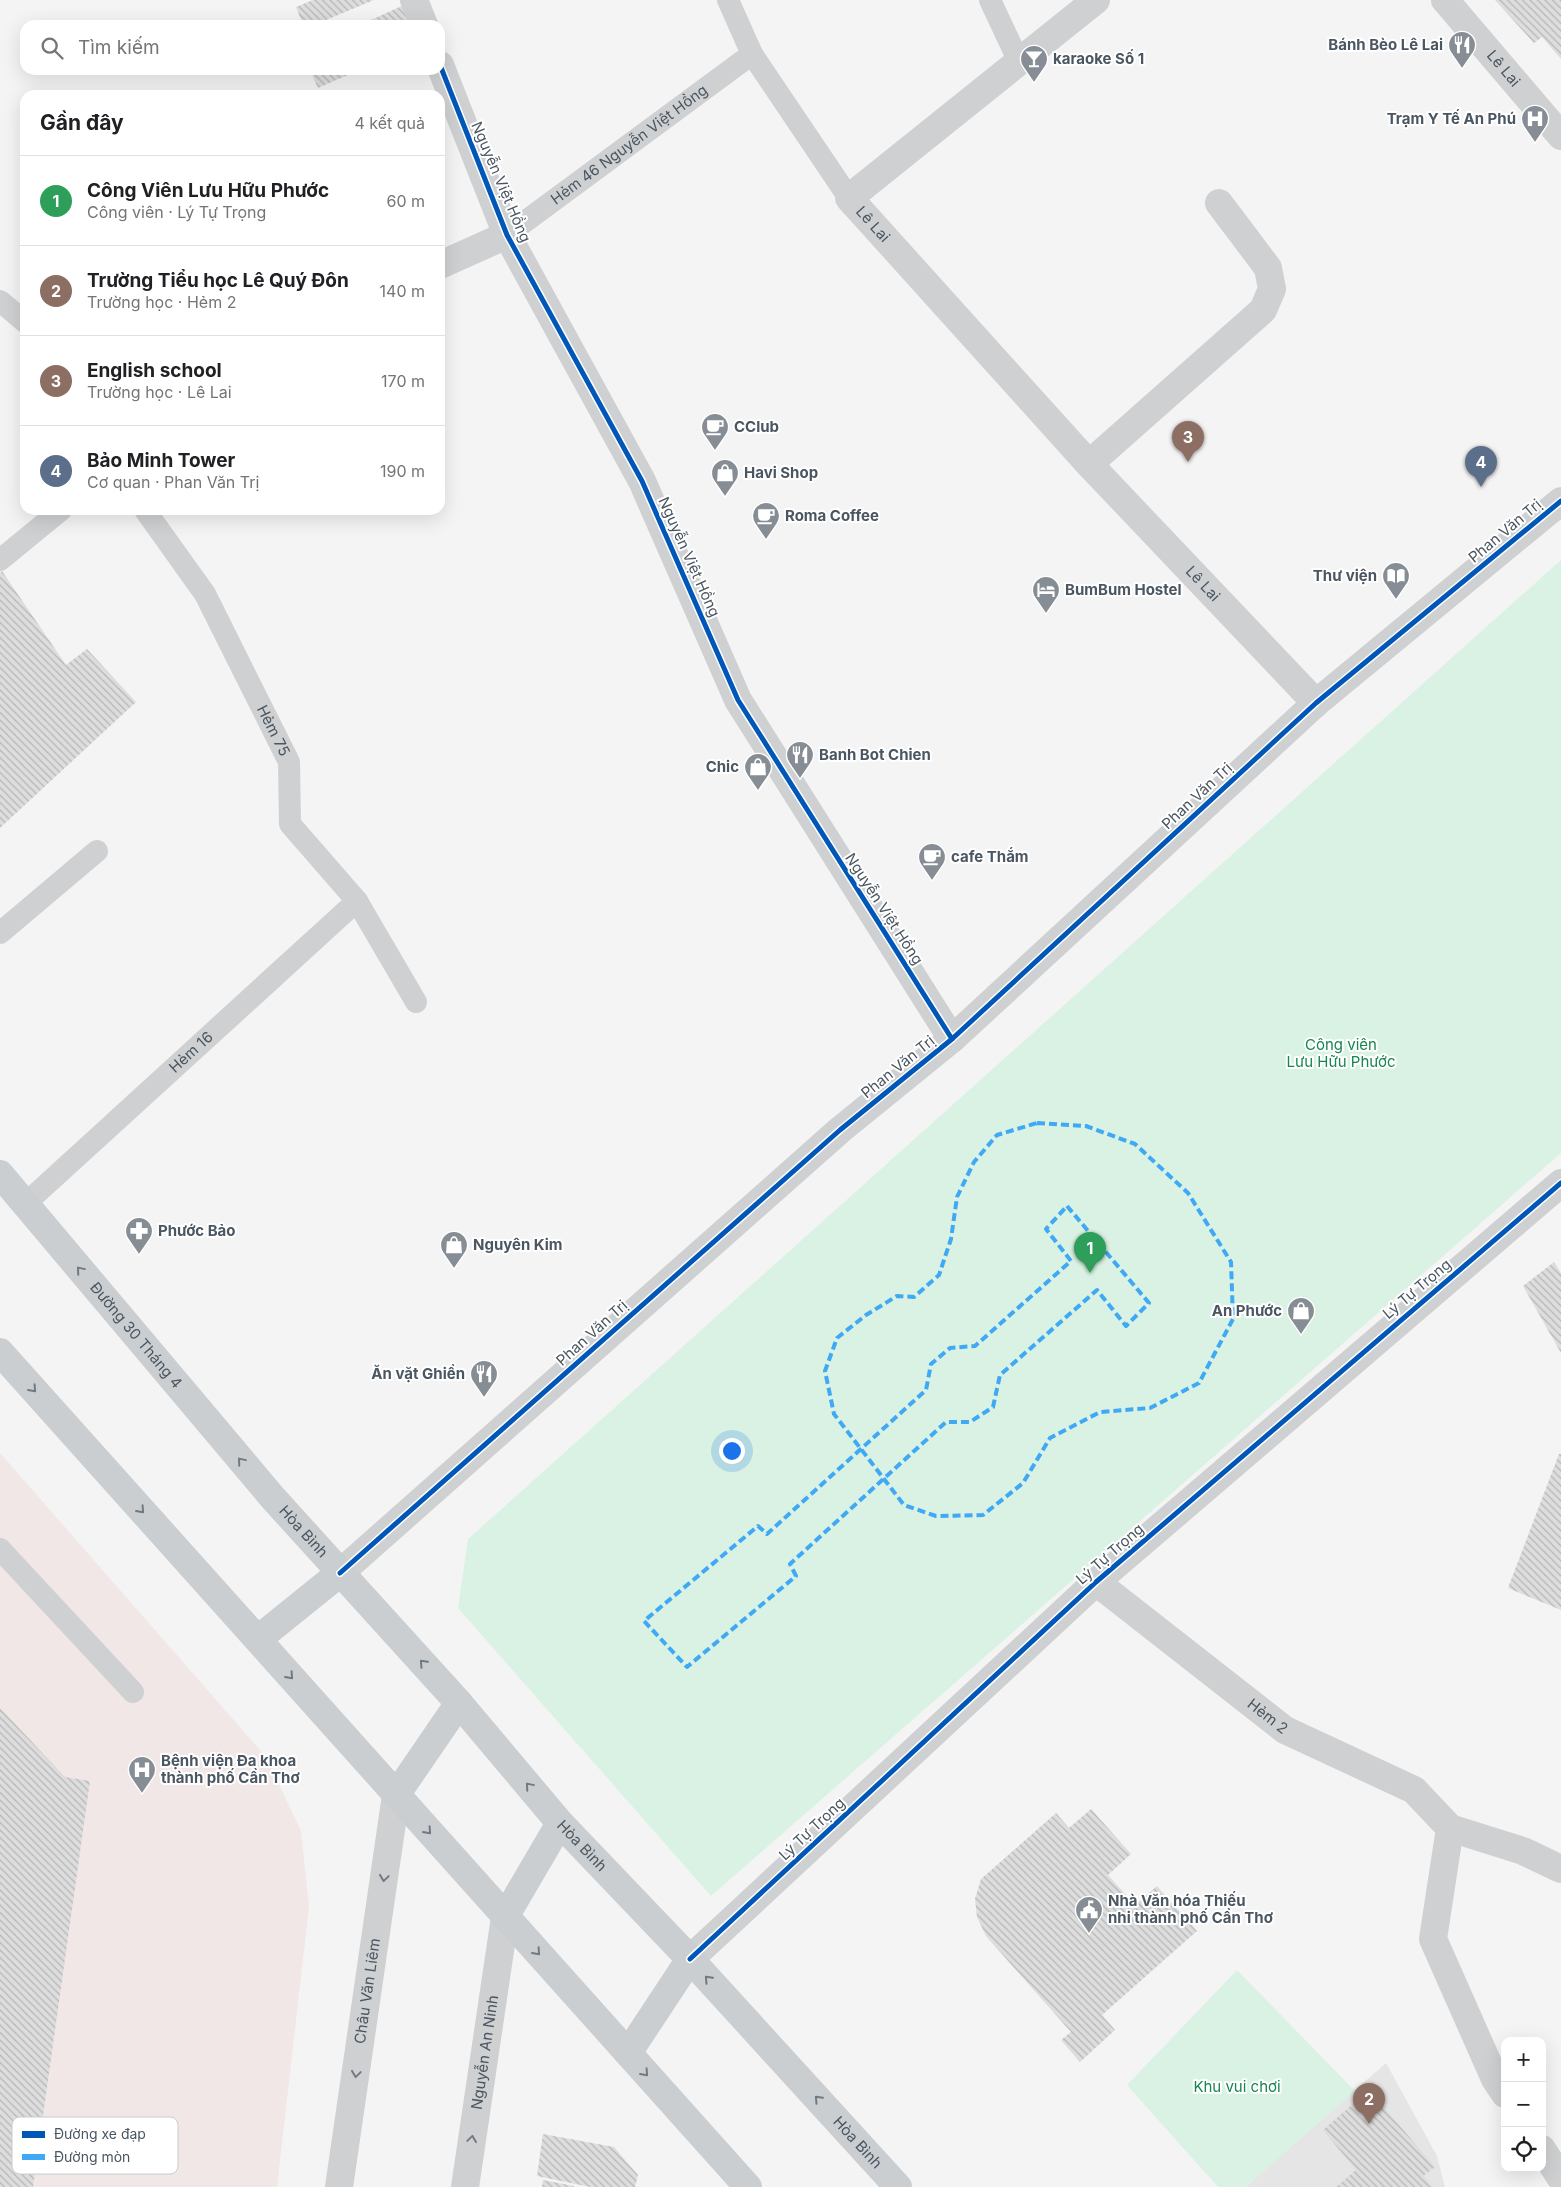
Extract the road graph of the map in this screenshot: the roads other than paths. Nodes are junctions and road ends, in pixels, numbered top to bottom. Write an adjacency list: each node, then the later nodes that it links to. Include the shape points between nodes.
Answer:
1 (414, 0): 6 (street)
2 (728, 0): 7 (lane)
3 (990, 0): 8 (lane)
4 (1096, 0): 8 (street, Lê Lai)
5 (1445, 0): 10 (street, Lê Lai)
6 (422, 20)
7 (752, 54): 11 (lane); 13 (lane, Hẻm 46 Nguyễn Việt Hồng)
8 (1019, 62): 11 (street, Lê Lai)
9 (444, 75): 13 (street, Nguyễn Việt Hồng)
10 (1561, 136)
11 (849, 198): 17 (street, Lê Lai)
12 (1219, 203): 17 (street, via 1268,268 1272,289 1263,310)
13 (507, 235): 14 (street); 27 (street, Nguyễn Việt Hồng, via 642,481 738,700)
14 (445, 263)
15 (0, 301): 16 (lane)
16 (20, 318)
17 (1089, 464): 22 (street, Lê Lai)
18 (1561, 501): 22 (street, Phan Văn Trị)
19 (55, 515): 21 (lane)
20 (150, 515): 24 (lane, Hẻm 75, via 205,594 289,762 290,824)
21 (0, 560)
22 (1316, 703): 27 (street, Phan Văn Trị)
23 (97, 851): 25 (lane)
24 (357, 901): 26 (lane, Hẻm 75); 30 (lane, Hẻm 16)
25 (0, 933)
26 (416, 1002)
27 (952, 1040): 34 (street, Phan Văn Trị, via 840,1130)
28 (0, 1174): 30 (main road, Đường 30 Tháng 4)
29 (1561, 1183): 35 (street, Lý Tự Trọng)
30 (25, 1204): 32 (main road, Đường 30 Tháng 4, one-way to 30)
31 (0, 1352): 36 (main road, one-way to 36)
32 (273, 1498): 34 (main road, Hòa Bình)
33 (0, 1549): 37 (lane)
34 (340, 1573): 36 (main road); 38 (main road, Hòa Bình, one-way to 34)
35 (1096, 1582): 41 (street, Hẻm 2, via 1285,1730 1414,1790); 44 (street, Lý Tự Trọng)
36 (258, 1639): 39 (main road, one-way to 39)
37 (133, 1692)
38 (459, 1703): 39 (main road); 40 (main road, Hòa Bình, one-way to 38)
39 (396, 1795): 43 (main road, one-way to 43); 49 (street, Châu Văn Liêm, one-way to 49)
40 (560, 1823): 43 (main road); 44 (main road, Hòa Bình)
41 (1450, 1828): 42 (street, Hẻm 2, via 1523,1851); 46 (street, via 1433,1939)
42 (1561, 1869)
43 (505, 1917): 45 (main road, one-way to 45); 50 (street, Nguyễn An Ninh, one-way to 43)
44 (690, 1960): 45 (main road); 52 (main road, Hòa Bình, one-way to 44)
45 (628, 2053): 51 (main road, one-way to 51)
46 (1501, 2088)
47 (1546, 2155): 48 (street)
48 (1560, 2177)
49 (339, 2187)
50 (465, 2187)
51 (748, 2187)
52 (898, 2187)

